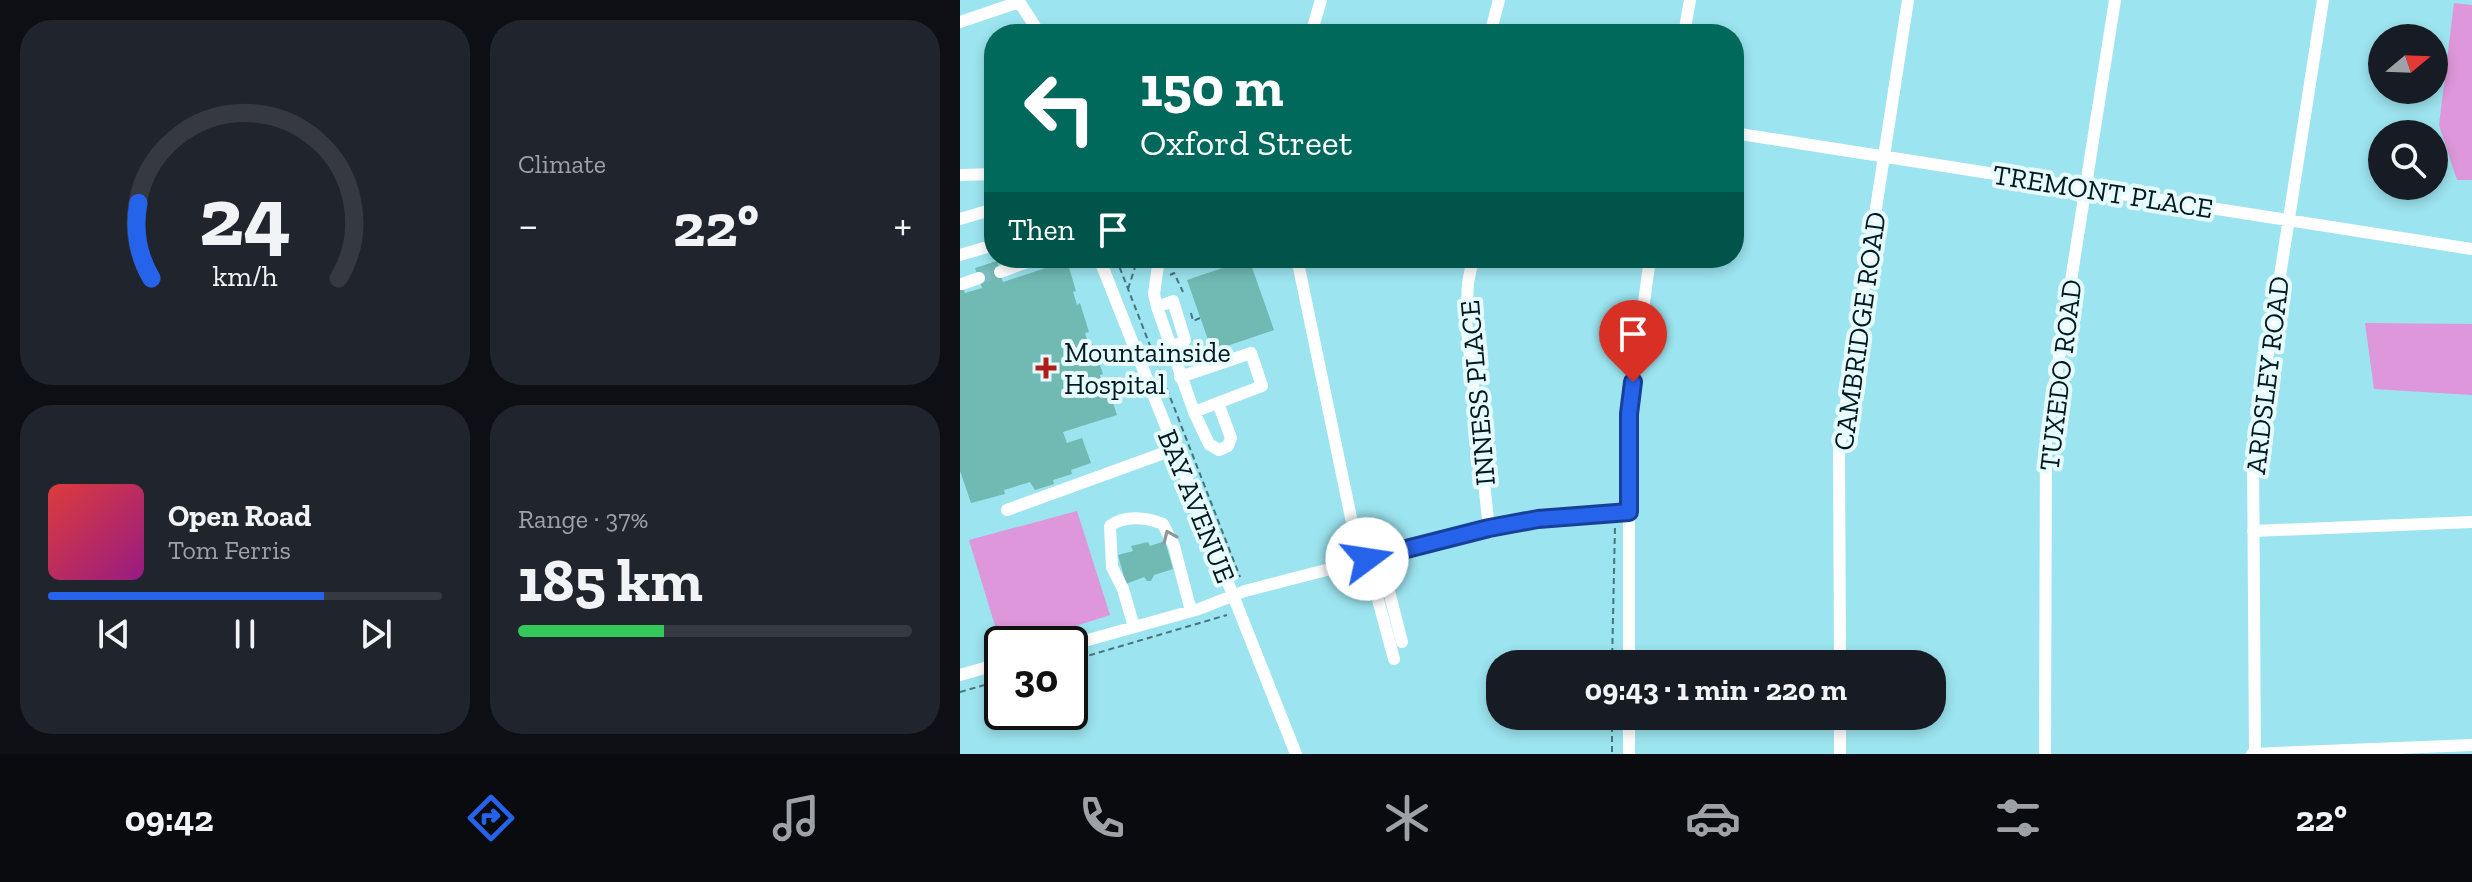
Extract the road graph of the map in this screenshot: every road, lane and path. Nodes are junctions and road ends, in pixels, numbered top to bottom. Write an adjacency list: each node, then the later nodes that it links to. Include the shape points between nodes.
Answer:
1 (1321, 0): 10 (street)
2 (1499, 0): 11 (street)
3 (1690, 0): 12 (street)
4 (1908, 0): 14 (street, CAMBRIDGE ROAD)
5 (2115, 0): 17 (street, TUXEDO ROAD)
6 (2323, 0): 20 (street, ARDSLEY ROAD)
7 (1018, 1): 8 (street); 9 (street)
8 (960, 22)
9 (1033, 24)
10 (1314, 24)
11 (1493, 24)
12 (1686, 24)
13 (1744, 135): 14 (street, TREMONT PLACE)
14 (1884, 157): 17 (street, TREMONT PLACE); 56 (street, CAMBRIDGE ROAD, via 1839,449)
15 (984, 174): 16 (street)
16 (960, 175)
17 (2087, 189): 20 (street, TREMONT PLACE); 72 (street, TUXEDO ROAD, via 2046,440)
18 (984, 212): 19 (street)
19 (960, 219)
20 (2288, 220): 22 (street, TREMONT PLACE); 45 (street, ARDSLEY ROAD, via 2253,449)
21 (984, 248): 23 (street)
22 (2472, 249)
23 (960, 255)
24 (1011, 268): 32 (street)
25 (1103, 268): 39 (street, BAY AVENUE)
26 (1120, 268): 35 (path)
27 (1135, 268): 35 (path)
28 (1158, 268): 36 (street, via 1154,294)
29 (1299, 268): 46 (street)
30 (1471, 268): 44 (street, INNESS PLACE, via 1466,321)
31 (1649, 268): 41 (street, via 1629,414)
32 (1000, 272)
33 (979, 278): 34 (street)
34 (962, 284)
35 (1128, 291): 47 (path)
36 (1180, 377): 37 (street, via 1251,353 1262,386); 38 (street)
37 (1218, 403): 38 (street); 38 (street, via 1231,438 1219,450 1209,444)
38 (1194, 412)
39 (1175, 449): 40 (street); 48 (street, BAY AVENUE)
40 (1007, 510)
41 (1629, 512): 44 (street); 55 (street)
42 (2472, 522): 45 (street)
43 (1615, 524): 54 (path)
44 (1489, 528): 46 (street)
45 (2253, 531): 73 (street, ARDSLEY ROAD)
46 (1369, 559): 48 (street); 53 (street); 58 (street)
47 (1241, 579)
48 (1233, 596): 49 (street); 68 (street, BAY AVENUE)
49 (1191, 611): 51 (street); 51 (street, one-way to 51, via 1163,524 1118,519 1110,526 1112,567)
50 (1227, 615): 57 (path)
51 (1134, 627): 52 (street)
52 (1088, 640)
53 (1402, 642)
54 (1612, 650)
55 (1629, 650)
56 (1840, 650)
57 (1088, 656)
58 (1394, 659)
59 (984, 668): 60 (street)
60 (960, 675)
61 (984, 685): 62 (path)
62 (960, 692)
63 (1612, 730): 69 (path)
64 (1629, 730): 70 (street)
65 (1840, 730): 71 (street)
66 (2472, 745): 67 (street)
67 (2453, 750): 73 (street)
68 (1296, 754)
69 (1612, 754)
70 (1629, 754)
71 (1840, 754)
72 (2045, 754)
73 (2254, 754)

